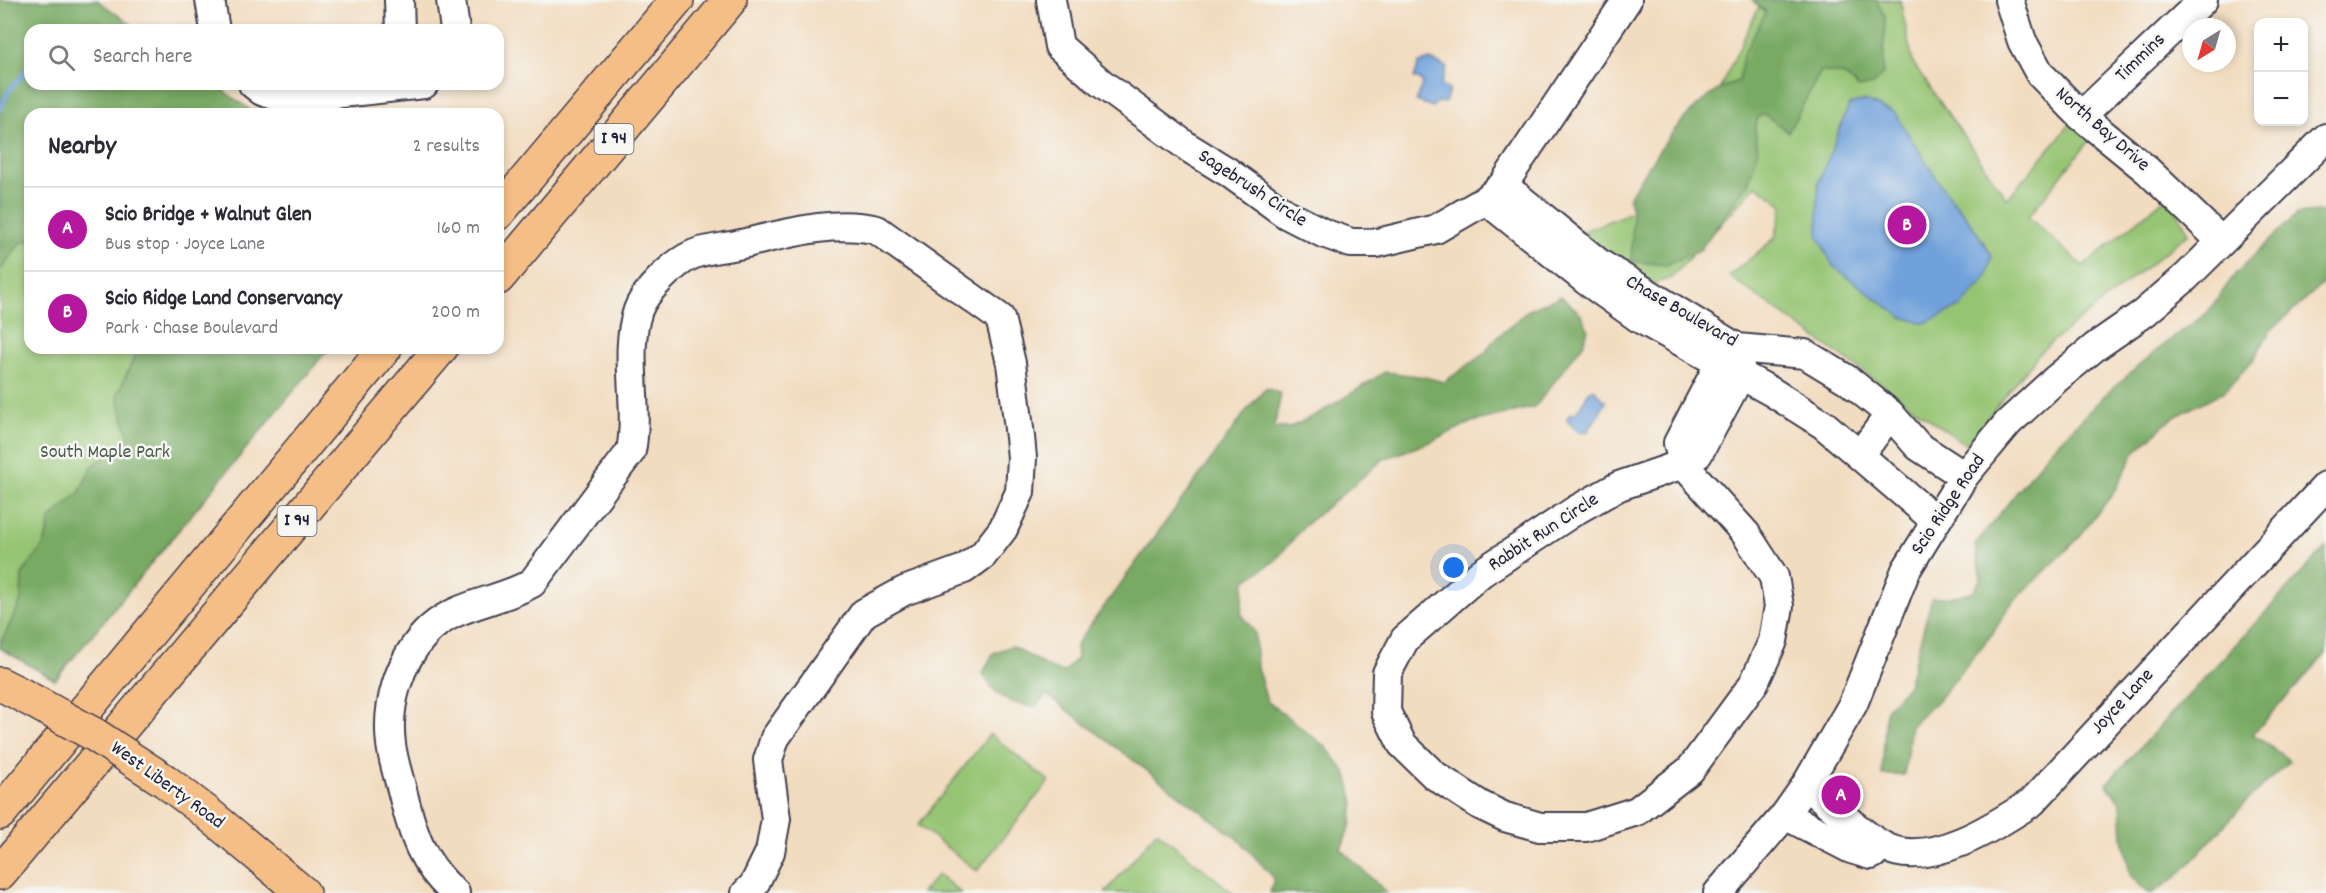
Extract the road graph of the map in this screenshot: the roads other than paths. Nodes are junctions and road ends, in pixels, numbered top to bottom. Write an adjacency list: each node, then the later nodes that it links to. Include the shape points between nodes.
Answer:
1 (210, 0): 10 (street)
2 (399, 0): 11 (street)
3 (452, 0): 12 (street)
4 (677, 0): 18 (main road, I 94)
5 (730, 0): 20 (main road, I 94)
6 (1051, 0): 17 (street, Sagebrush Circle, via 1059,46 1101,83 1286,214 1323,233 1351,243 1377,243 1436,229)
7 (1627, 0): 17 (street, Sagebrush Circle)
8 (2009, 0): 15 (street, North Bay Drive, via 2022,41 2040,74)
9 (2203, 0): 15 (street, Timmins)
10 (214, 24)
11 (400, 24)
12 (454, 24)
13 (261, 90): 14 (street, via 286,99)
14 (367, 90)
15 (2081, 116): 19 (street, North Bay Drive, via 2147,170)
16 (2326, 138): 19 (street, Scio Ridge Road)
17 (1495, 192): 23 (street, Chase Boulevard, via 1594,273 1639,318)
18 (504, 206)
19 (2221, 241): 27 (street, Scio Ridge Road, via 2144,314 2056,379 2008,423)
20 (504, 271)
21 (380, 354): 32 (main road, I 94)
22 (436, 354): 35 (main road, I 94)
23 (1733, 361): 24 (street, Chase Boulevard, via 1804,354 1848,380); 25 (street, Chase Boulevard); 26 (street, via 1678,443)
24 (1890, 414): 25 (street); 27 (street, Chase Boulevard, via 1918,446)
25 (1860, 455): 29 (street, Chase Boulevard)
26 (1683, 464): 26 (street, Rabbit Run Circle, via 1746,534 1774,577 1779,606 1773,641 1754,684 1690,771 1637,811 1586,827 1540,827 1505,817 1434,775 1402,744 1386,712 1387,673 1405,639 1481,573 1576,510 1619,486)
27 (1964, 476): 29 (street, Scio Ridge Road)
28 (2326, 486): 34 (street, Joyce Lane, via 2032,802 1966,841 1928,852)
29 (1936, 521): 31 (street, Scio Ridge Road, via 1906,570 1852,704)
30 (10, 689): 36 (main road, West Liberty Road, bridge, via 95,735 165,781)
31 (1806, 785): 33 (street, Scio Ridge Road); 34 (street, Joyce Lane)
32 (0, 813)
33 (1785, 815): 34 (street, Joyce Lane, via 1851,849 1871,855); 39 (street, Scio Ridge Road)
34 (1884, 847)
35 (0, 873)
36 (303, 893)
37 (455, 893): 38 (street, via 429,865 415,840 391,743 393,695 403,663 426,632 456,611 514,594 532,583 631,451 636,428 633,342 638,308 661,278 693,254 820,227 857,225 877,230 999,318 1011,363 1022,458 1020,492 1003,530 983,555 964,569 904,591 864,613 775,738 768,760 776,819 770,852)
38 (746, 893)
39 (1718, 893)

